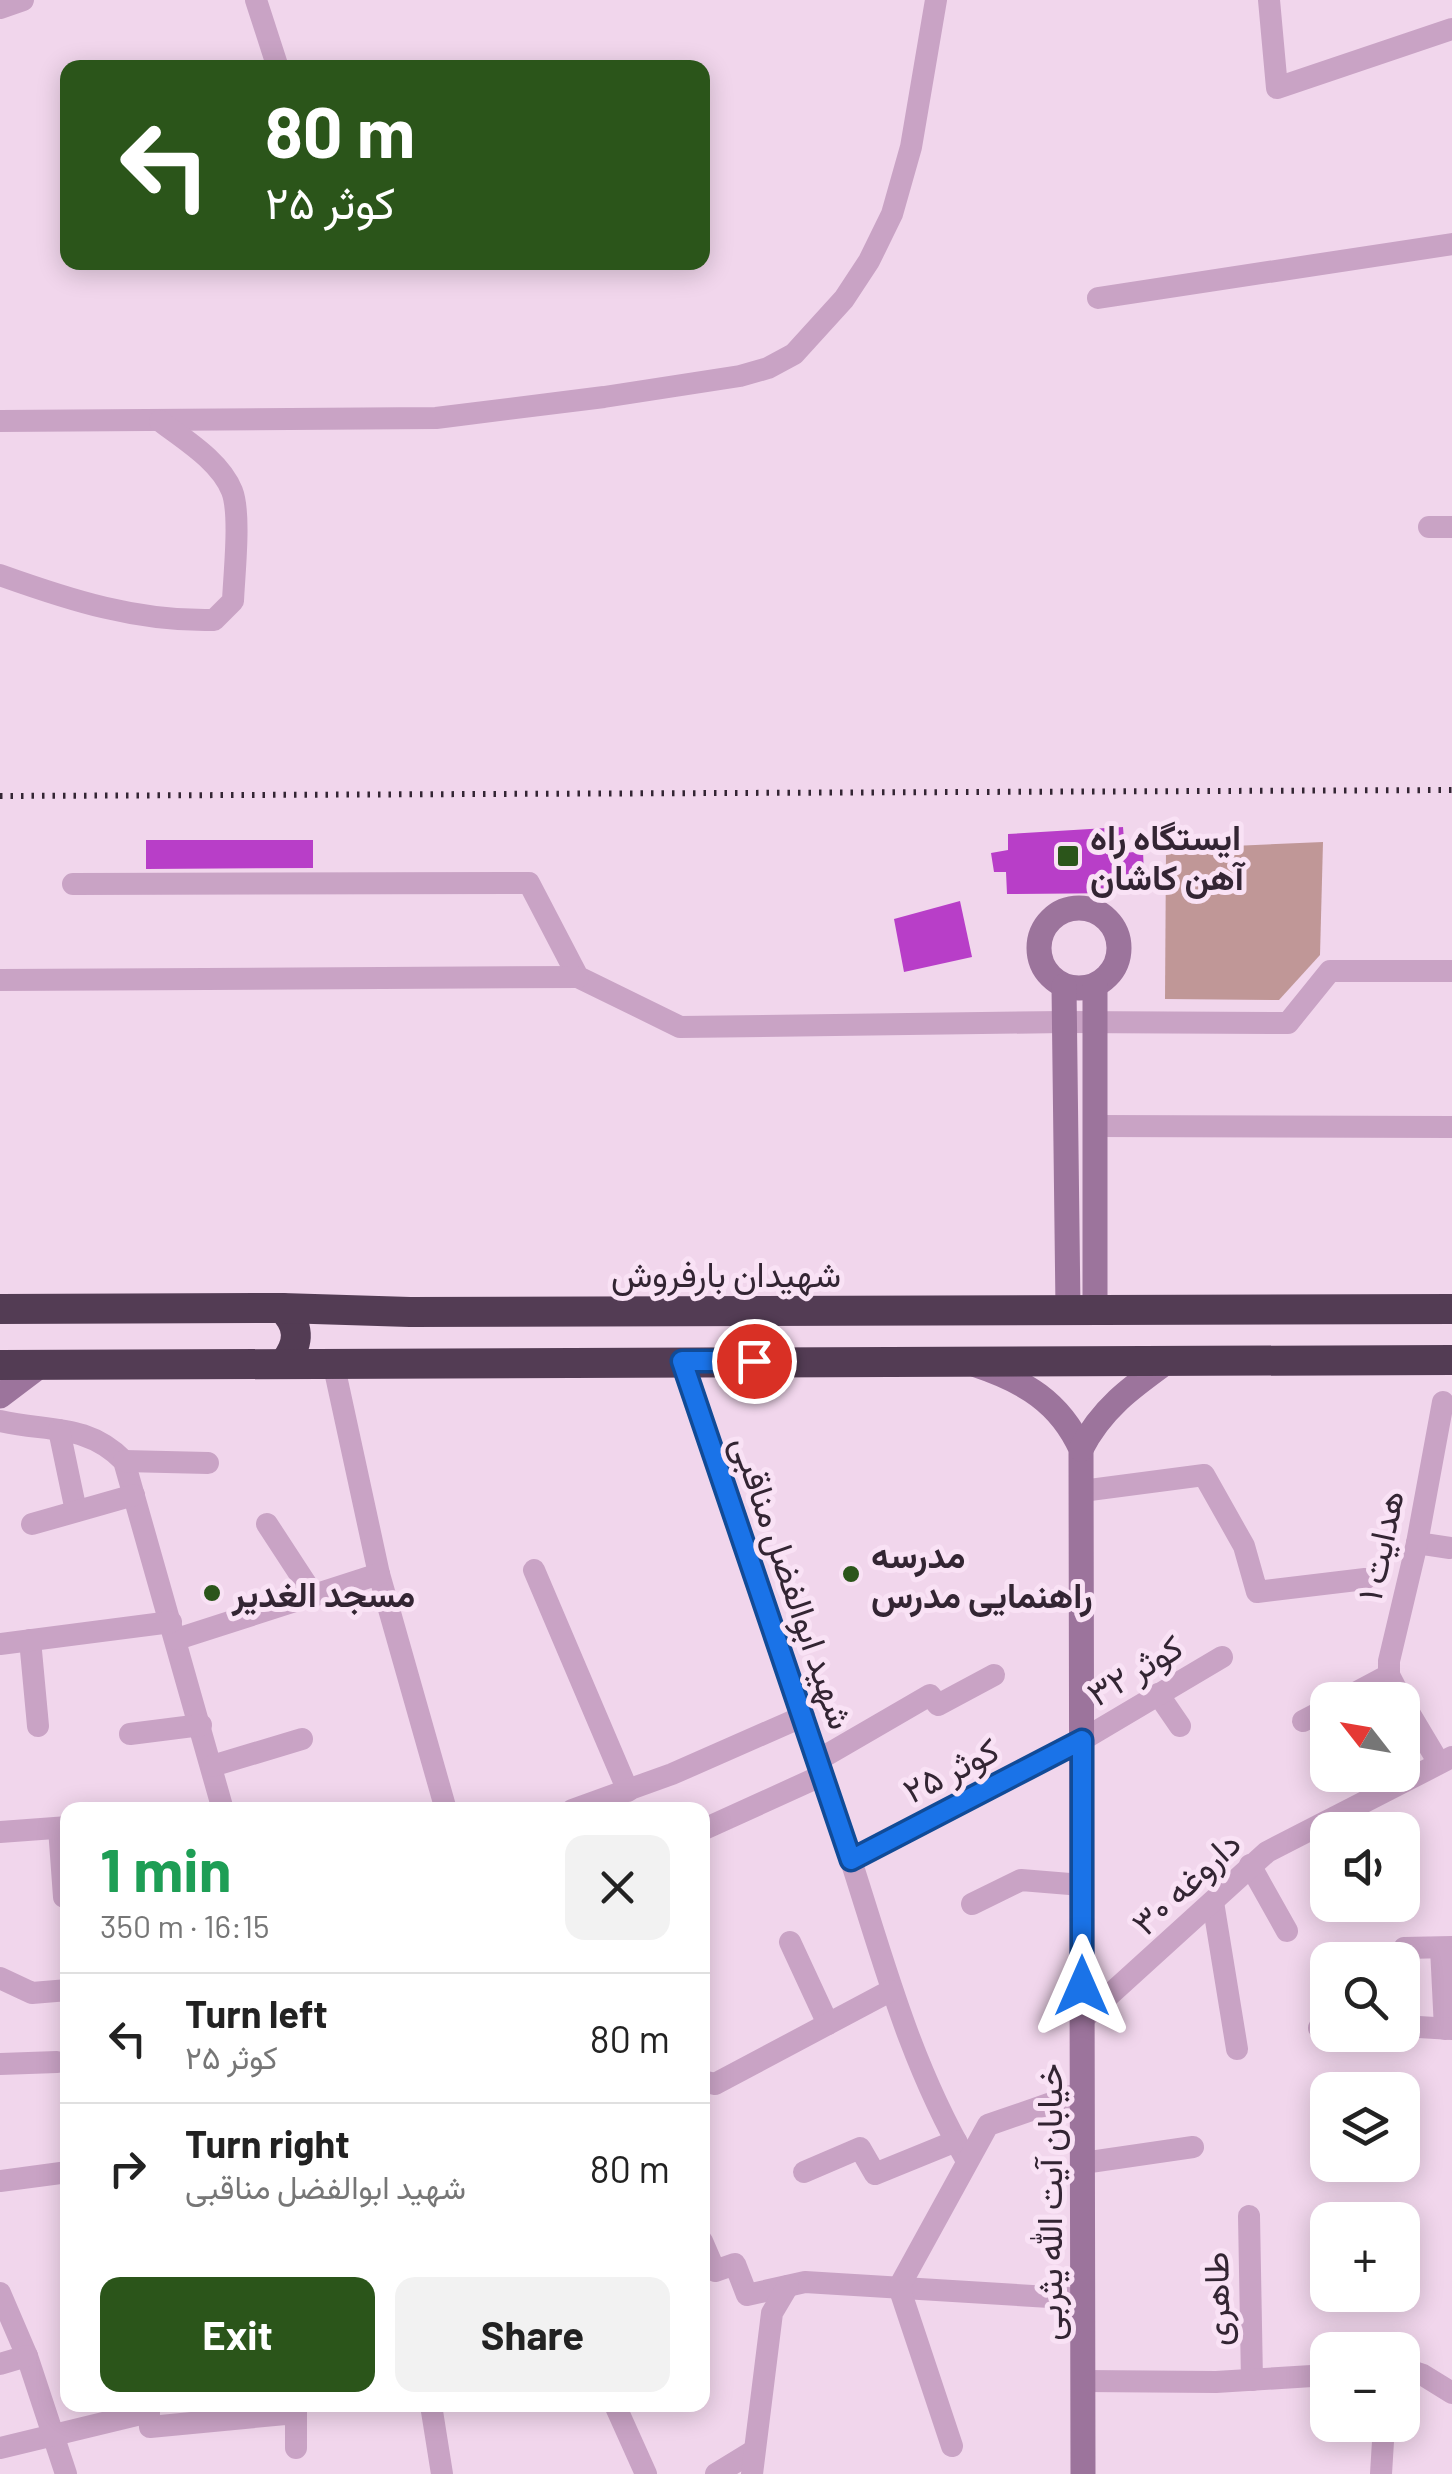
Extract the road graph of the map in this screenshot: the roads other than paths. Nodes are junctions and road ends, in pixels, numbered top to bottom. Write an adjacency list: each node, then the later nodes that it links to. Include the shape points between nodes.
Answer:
1 (24, 0): 5 (street)
2 (256, 0): 7 (street)
3 (936, 0): 11 (street, via 892,214 844,299 794,354 740,376 436,418)
4 (1270, 0): 6 (street, via 1277,88)
5 (0, 8)
6 (1452, 30)
7 (275, 60)
8 (1452, 244): 9 (street)
9 (1098, 298)
10 (0, 421): 11 (street)
11 (160, 421): 12 (street, via 210,460 233,492 232,601 214,620 173,621 89,606)
12 (0, 575)
13 (73, 884): 15 (street, via 529,884)
14 (1452, 971): 20 (street, via 1330,971 1288,1023)
15 (578, 977): 16 (street); 19 (street, via 680,1028)
16 (0, 980)
17 (1064, 986): 18 (main road); 18 (main road, via 1045,971 1038,944 1050,919 1075,908 1100,912 1120,944 1114,968); 19 (main road)
18 (1096, 986): 20 (main road)
19 (1064, 1022): 20 (street); 21 (main road)
20 (1096, 1022): 22 (main road)
21 (1065, 1125): 22 (main road); 25 (main road)
22 (1096, 1126): 23 (street); 25 (main road)
23 (1452, 1127)
24 (282, 1308): 26 (highway, شهیدان بارفروش); 28 (highway, شهیدان بارفروش); 33 (highway, via 298,1334)
25 (1081, 1308): 27 (highway, شهیدان بارفروش); 28 (highway, شهیدان بارفروش)
26 (0, 1309)
27 (1452, 1309)
28 (410, 1312): 35 (highway, via 394,1336)
29 (1168, 1360): 30 (highway); 32 (highway); 42 (main road, via 1105,1410)
30 (1452, 1360)
31 (682, 1361): 32 (highway); 35 (highway); 65 (street, شهید ابوالفضل مناقبی)
32 (962, 1361): 42 (main road, via 1033,1390 1071,1426)
33 (285, 1362): 34 (highway); 37 (highway)
34 (332, 1362): 35 (highway); 53 (street)
35 (406, 1362)
36 (0, 1365): 37 (highway)
37 (41, 1365): 38 (main road)
38 (0, 1396)
39 (1442, 1402): 50 (street, هدایت ۱)
40 (0, 1420): 41 (street)
41 (59, 1430): 43 (street, via 108,1444); 47 (street)
42 (1082, 1449): 45 (main road, خیابان آیت الله یثربی)
43 (124, 1461): 44 (street); 46 (street)
44 (208, 1463)
45 (1082, 1491): 54 (street, via 1204,1475 1244,1546 1257,1592); 74 (main road, خیابان آیت الله یثربی)
46 (134, 1495): 47 (street); 56 (street)
47 (76, 1511): 48 (street)
48 (32, 1524)
49 (267, 1524): 55 (street)
50 (1417, 1543): 51 (street); 61 (street, هدایت ۱)
51 (1450, 1548)
52 (534, 1570): 78 (street)
53 (379, 1574): 55 (street); 80 (street)
54 (1365, 1580)
55 (314, 1596): 56 (street)
56 (174, 1631): 57 (street); 68 (street)
57 (30, 1640): 58 (street); 70 (street)
58 (0, 1644)
59 (1222, 1657): 64 (street, کوثر ۳۲)
60 (994, 1675): 77 (street, via 938,1704 930,1694)
61 (1389, 1675): 62 (street); 63 (street)
62 (1376, 1682)
63 (1392, 1682)
64 (1158, 1694): 71 (street); 74 (street, کوثر ۳۲)
65 (804, 1716): 77 (street, شهید ابوالفضل مناقبی); 78 (street)
66 (1310, 1717): 67 (street)
67 (1302, 1721)
68 (200, 1725): 72 (street); 76 (street)
69 (1420, 1725): 75 (street)
70 (38, 1726)
71 (1180, 1726)
72 (130, 1734)
73 (302, 1739): 76 (street)
74 (1082, 1740): 87 (street, کوثر ۲۵); 89 (main road, خیابان آیت الله یثربی)
75 (1446, 1760): 82 (street, داروغه ۳۰)
76 (212, 1766): 79 (street)
77 (820, 1768): 84 (street); 87 (street, شهید ابوالفضل مناقبی)
78 (628, 1790): 81 (street)
79 (222, 1802)
80 (444, 1802)
81 (594, 1802)
82 (1358, 1807): 83 (street); 88 (street, داروغه ۳۰)
83 (1360, 1812)
84 (710, 1826)
85 (60, 1827): 86 (street)
86 (0, 1832)
87 (851, 1860): 98 (street, شهید ابوالفضل مناقبی)
88 (1250, 1865): 90 (street, داروغه ۳۰); 92 (street)
89 (1082, 1885): 91 (street, via 1021,1880); 99 (main road, خیابان آیت الله یثربی)
90 (1213, 1902): 99 (street, داروغه ۳۰); 103 (street)
91 (972, 1904)
92 (1287, 1932)
93 (790, 1942): 100 (street)
94 (1420, 1948): 95 (street)
95 (1446, 1948): 102 (street)
96 (0, 1978): 97 (street, via 32,1993)
97 (60, 1991)
98 (890, 1991): 100 (street); 109 (street, شهید ابوالفضل مناقبی)
99 (1082, 2019): 107 (main road, خیابان آیت الله یثربی)
100 (828, 2024): 106 (street)
101 (1420, 2027): 102 (street)
102 (1448, 2029)
103 (1237, 2048)
104 (57, 2062): 105 (street)
105 (0, 2064)
106 (710, 2083)
107 (1082, 2092): 109 (street, via 988,2126); 110 (main road, خیابان آیت الله یثربی)
108 (1194, 2147): 110 (street)
109 (962, 2152): 111 (street, via 875,2174 860,2148); 117 (street)
110 (1083, 2164): 119 (main road, خیابان آیت الله یثربی)
111 (804, 2172)
112 (60, 2173): 113 (street)
113 (0, 2182)
114 (1250, 2216): 124 (street, طاهری)
115 (710, 2261): 116 (street, via 714,2271 735,2264 747,2295)
116 (788, 2286): 117 (street); 136 (street, via 772,2313)
117 (899, 2286): 119 (street); 133 (street)
118 (0, 2293): 120 (street)
119 (1083, 2299): 125 (main road, خیابان آیت الله یثربی)
120 (27, 2356): 121 (street); 131 (street)
121 (0, 2364)
122 (1420, 2374): 126 (street)
123 (1310, 2376): 124 (street)
124 (1252, 2380): 125 (street)
125 (1083, 2381): 141 (main road, خیابان آیت الله یثربی)
126 (1451, 2384)
127 (135, 2412): 131 (street)
128 (148, 2412): 135 (street, via 150,2427 296,2413)
129 (432, 2412): 138 (street)
130 (618, 2412): 139 (street)
131 (54, 2437): 134 (street); 137 (street)
132 (1383, 2442): 142 (street)
133 (952, 2446)
134 (0, 2448)
135 (296, 2448)
136 (752, 2463): 140 (street)
137 (66, 2474)
138 (442, 2474)
139 (646, 2474)
140 (716, 2474)
141 (1083, 2474)
142 (1382, 2474)

